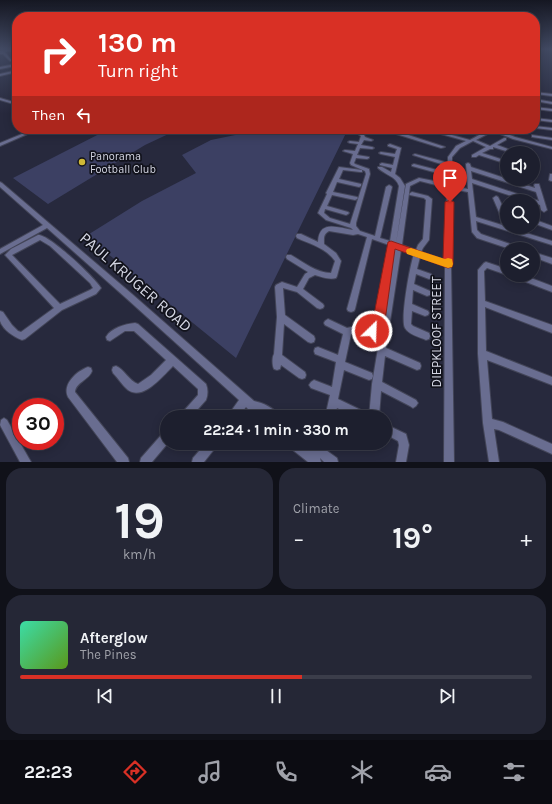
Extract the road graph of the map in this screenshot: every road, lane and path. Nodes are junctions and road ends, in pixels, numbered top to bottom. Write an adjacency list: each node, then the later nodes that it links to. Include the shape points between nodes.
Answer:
1 (12, 72): 2 (street)
2 (0, 74)
3 (543, 90): 5 (street)
4 (540, 93): 5 (street)
5 (552, 94)
6 (0, 99): 8 (street)
7 (540, 101): 9 (street)
8 (12, 103)
9 (552, 103)
10 (540, 108): 11 (street)
11 (547, 109): 12 (street); 13 (street)
12 (552, 110)
13 (549, 116)
14 (540, 119): 15 (street)
15 (552, 120)
16 (540, 128): 17 (street)
17 (545, 129): 18 (street); 27 (street)
18 (552, 130)
19 (25, 134): 33 (street)
20 (360, 134): 31 (street)
21 (398, 134): 32 (street)
22 (442, 134): 29 (street); 32 (street)
23 (484, 134): 29 (street, DIEPKLOOF STREET)
24 (503, 134): 38 (street)
25 (533, 136): 27 (street)
26 (505, 139): 36 (street)
27 (551, 139)
28 (371, 140): 31 (street)
29 (471, 141): 36 (street); 59 (street, DIEPKLOOF STREET, via 458,147 450,157)
30 (350, 142): 31 (street)
31 (360, 142): 37 (street); 42 (street)
32 (432, 144): 35 (street)
33 (0, 145)
34 (390, 145): 44 (street, via 398,147)
35 (443, 147)
36 (492, 147): 39 (street); 46 (street, via 477,155)
37 (372, 148)
38 (552, 148)
39 (500, 149)
40 (345, 151): 42 (street)
41 (381, 153): 44 (street)
42 (355, 155): 45 (street); 48 (street)
43 (415, 155): 53 (street, via 441,161 444,164)
44 (397, 156): 51 (street)
45 (367, 158)
46 (500, 162)
47 (342, 163): 48 (street)
48 (353, 165): 75 (street, via 367,170 368,174 353,223)
49 (414, 165): 53 (street)
50 (381, 166): 51 (street)
51 (394, 170): 82 (street, via 402,183)
52 (360, 172): 54 (street, via 342,167)
53 (443, 173): 82 (street, via 442,184 419,179 408,185)
54 (335, 180): 57 (street); 61 (street)
55 (469, 180): 60 (street); 65 (street); 65 (street, via 468,166 538,188)
56 (0, 184): 71 (street, PAUL KRUGER ROAD)
57 (359, 185)
58 (388, 187): 78 (street)
59 (450, 187): 60 (street); 88 (street, DIEPKLOOF STREET)
60 (470, 191): 70 (street)
61 (329, 193): 63 (street); 67 (street)
62 (412, 194): 84 (street, via 429,199 426,240)
63 (355, 198)
64 (496, 198): 66 (street)
65 (542, 204): 68 (street)
66 (500, 205)
67 (324, 207): 69 (street); 75 (street, via 321,213 324,216)
68 (544, 210)
69 (346, 212)
70 (473, 218): 73 (street); 79 (street, via 476,234)
71 (47, 224): 83 (street); 128 (street, PAUL KRUGER ROAD)
72 (540, 224): 74 (street)
73 (500, 227)
74 (552, 228)
75 (355, 229): 78 (street); 81 (street, via 351,233 327,228 323,233)
76 (522, 234): 80 (street)
77 (299, 236): 81 (street)
78 (374, 238): 82 (street); 102 (street)
79 (500, 243)
80 (552, 243)
81 (321, 245): 91 (street, via 337,258 335,274 330,277)
82 (395, 245): 84 (street); 108 (street, via 378,328 372,331 354,329); 112 (street)
83 (0, 252)
84 (418, 254): 88 (street); 89 (street)
85 (289, 257): 91 (street)
86 (540, 257): 87 (street)
87 (552, 261)
88 (448, 264): 152 (street, DIEPKLOOF STREET)
89 (413, 270): 92 (street); 94 (street)
90 (500, 270): 98 (street, via 490,266 483,267 480,287)
91 (314, 272): 96 (street, via 307,276)
92 (429, 276)
93 (534, 282): 95 (street)
94 (411, 286): 97 (street); 100 (street)
95 (552, 289)
96 (299, 290): 99 (street); 105 (street, via 282,285 279,287)
97 (427, 293)
98 (483, 303): 107 (street); 114 (street)
99 (320, 306)
100 (408, 306): 103 (street); 109 (street, via 408,327)
101 (58, 308): 101 (street, via 93,292 97,286 42,237 8,254); 104 (street, via 20,336)
102 (352, 309)
103 (425, 313)
104 (0, 314)
105 (281, 317): 111 (street); 115 (street)
106 (328, 323): 108 (street)
107 (552, 329)
108 (347, 332): 117 (street)
109 (426, 336)
110 (110, 337): 116 (street, via 124,328 135,327)
111 (311, 339)
112 (382, 350): 119 (street); 125 (street)
113 (318, 351): 117 (street)
114 (482, 354): 124 (street); 138 (street)
115 (278, 356): 118 (street); 122 (street)
116 (172, 361): 120 (street, via 139,389 134,388); 130 (street, via 204,390)
117 (341, 362): 123 (street); 127 (street)
118 (277, 366)
119 (417, 366)
120 (116, 370)
121 (88, 371): 146 (street, via 72,386 71,394)
122 (302, 375)
123 (369, 376)
124 (552, 381)
125 (377, 384): 129 (street); 136 (street)
126 (314, 385): 127 (street)
127 (333, 397): 134 (street); 135 (street)
128 (248, 402): 131 (street); 132 (street, PAUL KRUGER ROAD); 133 (street, PAUL KRUGER ROAD)
129 (413, 403)
130 (190, 410)
131 (239, 410)
132 (255, 410)
133 (265, 410)
134 (331, 410)
135 (355, 410)
136 (375, 410)
137 (4, 423): 145 (street)
138 (488, 423): 141 (street, via 500,425); 153 (street)
139 (392, 432): 151 (street, via 403,441)
140 (160, 445): 147 (street)
141 (552, 449)
142 (206, 450): 148 (street)
143 (301, 450): 149 (street)
144 (317, 450): 150 (street)
145 (26, 462)
146 (124, 462)
147 (145, 462)
148 (197, 462)
149 (316, 462)
150 (333, 462)
151 (401, 462)
152 (448, 462)
153 (494, 462)

